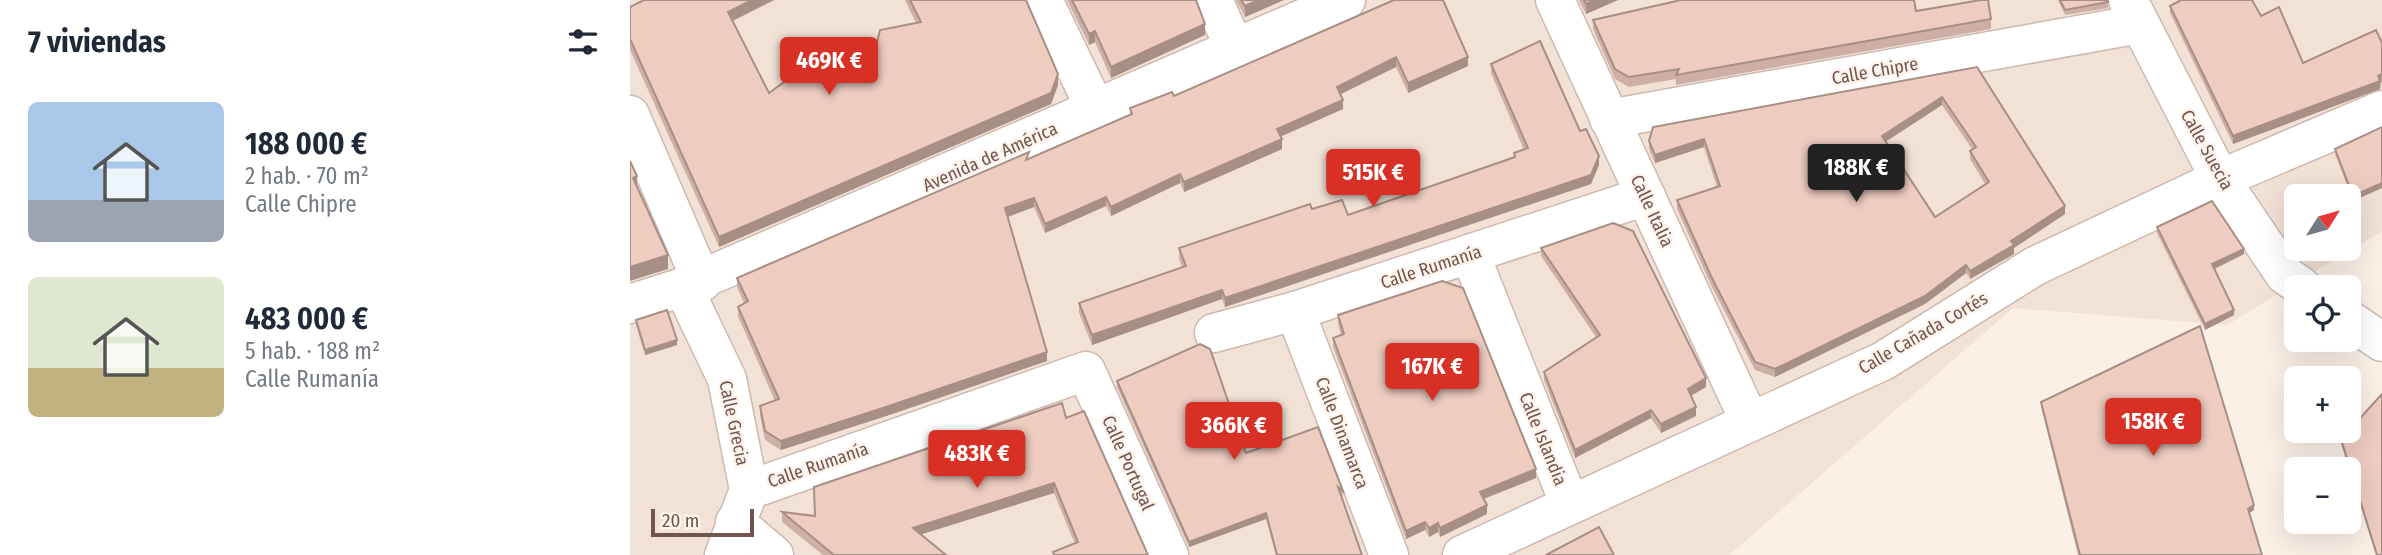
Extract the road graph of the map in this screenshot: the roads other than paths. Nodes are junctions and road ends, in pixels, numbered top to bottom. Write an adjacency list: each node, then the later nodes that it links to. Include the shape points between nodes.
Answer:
1 (1043, 0): 7 (street)
2 (1213, 0): 6 (street)
3 (1346, 0): 6 (street, Avenida de América)
4 (1555, 0): 10 (street, Calle Italia)
5 (2134, 12): 10 (street, Calle Chipre); 11 (street, Calle Suecia)
6 (1235, 49): 7 (street, Avenida de América)
7 (1096, 110): 15 (street, Avenida de América)
8 (2382, 110): 11 (street, Calle Cañada Cortés)
9 (630, 115): 15 (street, Calle Grecia)
10 (1609, 118): 12 (street, Calle Italia)
11 (2220, 179): 14 (street, Calle Suecia); 22 (street, Calle Cañada Cortés, via 2035,266 1883,361)
12 (1646, 196): 13 (street, Calle Rumanía); 22 (street, Calle Italia)
13 (1471, 254): 17 (street, Calle Rumanía); 23 (street, Calle Islandia)
14 (2285, 275)
15 (693, 284): 16 (street, Avenida de América); 24 (street, Calle Grecia, via 727,379)
16 (630, 304)
17 (1295, 311): 19 (street, Calle Rumanía); 27 (street, Calle Dinamarca)
18 (2361, 328): 20 (street)
19 (1214, 333)
20 (2382, 342)
21 (1086, 371): 24 (street, Calle Rumanía); 26 (street, Calle Portugal)
22 (1750, 422): 23 (street, Calle Cañada Cortés)
23 (1570, 505): 28 (street, Calle Cañada Cortés)
24 (736, 522): 25 (street)
25 (774, 555)
26 (1169, 555)
27 (1389, 555)
28 (1462, 555)

